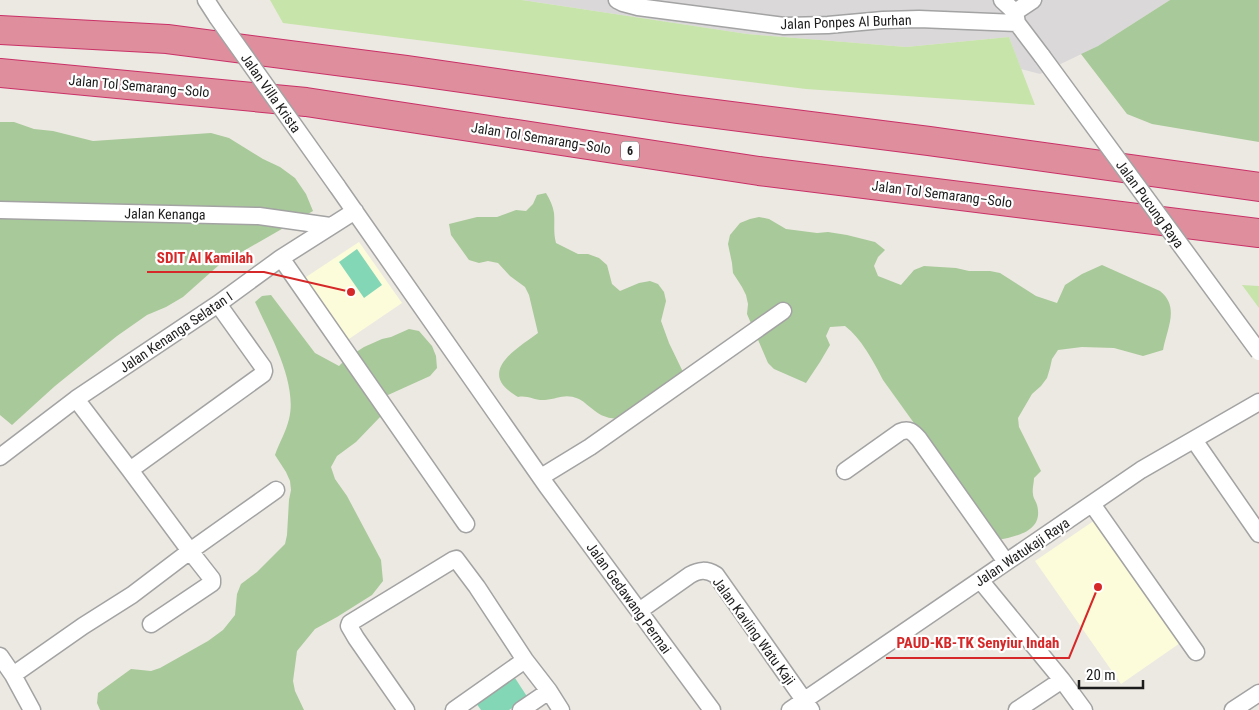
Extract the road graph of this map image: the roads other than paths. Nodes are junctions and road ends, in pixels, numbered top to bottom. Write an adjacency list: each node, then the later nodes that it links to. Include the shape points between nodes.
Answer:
1 (206, 0): 10 (street, Jalan Villa Krista, bridge)
2 (617, 0): 5 (street, Jalan Ponpes Al Burhan, via 638,7 784,26 919,18)
3 (1002, 0): 5 (street, Jalan Pucung Raya)
4 (1033, 0): 5 (street)
5 (1016, 17): 16 (street, Jalan Pucung Raya, bridge)
6 (0, 30): 8 (highway, via 167,39)
7 (0, 73): 12 (highway, Jalan Tol Semarang–Solo / 6, via 306,102 759,171)
8 (1259, 187)
9 (0, 210): 11 (street, Jalan Kenanga, via 259,216)
10 (355, 212): 11 (street, Jalan Kenanga Selatan I); 23 (street)
11 (330, 226): 13 (street, Jalan Kenanga Selatan I)
12 (1259, 233)
13 (281, 258): 14 (street, Jalan Kenanga Selatan I); 26 (street)
14 (218, 304): 17 (street, Jalan Kenanga Selatan I); 21 (street, via 263,366 263,374)
15 (783, 311): 23 (street)
16 (1259, 352)
17 (76, 399): 20 (street, Jalan Kenanga Selatan I); 21 (street)
18 (1259, 402): 19 (street, Jalan Watukaji Raya)
19 (1194, 440): 25 (street, Jalan Watukaji Raya, via 1141,470); 27 (street)
20 (0, 457)
21 (130, 470): 28 (street)
22 (845, 470): 29 (street, via 900,432 910,430)
23 (544, 481): 31 (street, Jalan Gedawang Permai)
24 (276, 490): 28 (street)
25 (1092, 504): 29 (street, Jalan Watukaji Raya); 33 (street)
26 (466, 524)
27 (1259, 534)
28 (190, 551): 32 (street, via 212,579 212,584); 36 (street)
29 (1006, 562): 30 (street, Jalan Watukaji Raya)
30 (980, 580): 37 (street); 40 (street, Jalan Watukaji Raya)
31 (639, 612): 40 (street, Jalan Kavling Watu Kaji, via 698,571 716,575); 46 (street, Jalan Gedawang Permai)
32 (151, 624)
33 (1196, 652)
34 (0, 656): 36 (street)
35 (525, 660): 38 (street); 42 (street, via 459,562 453,560 349,626); 43 (street)
36 (13, 675): 41 (street)
37 (1062, 680): 48 (street); 49 (street)
38 (549, 692): 44 (street); 45 (street)
39 (1259, 693): 50 (street)
40 (808, 705): 47 (street, Jalan Watukaji Raya)
41 (32, 710)
42 (406, 710)
43 (454, 710)
44 (521, 710)
45 (561, 710)
46 (712, 710)
47 (790, 710)
48 (1016, 710)
49 (1084, 710)
50 (1233, 710)

